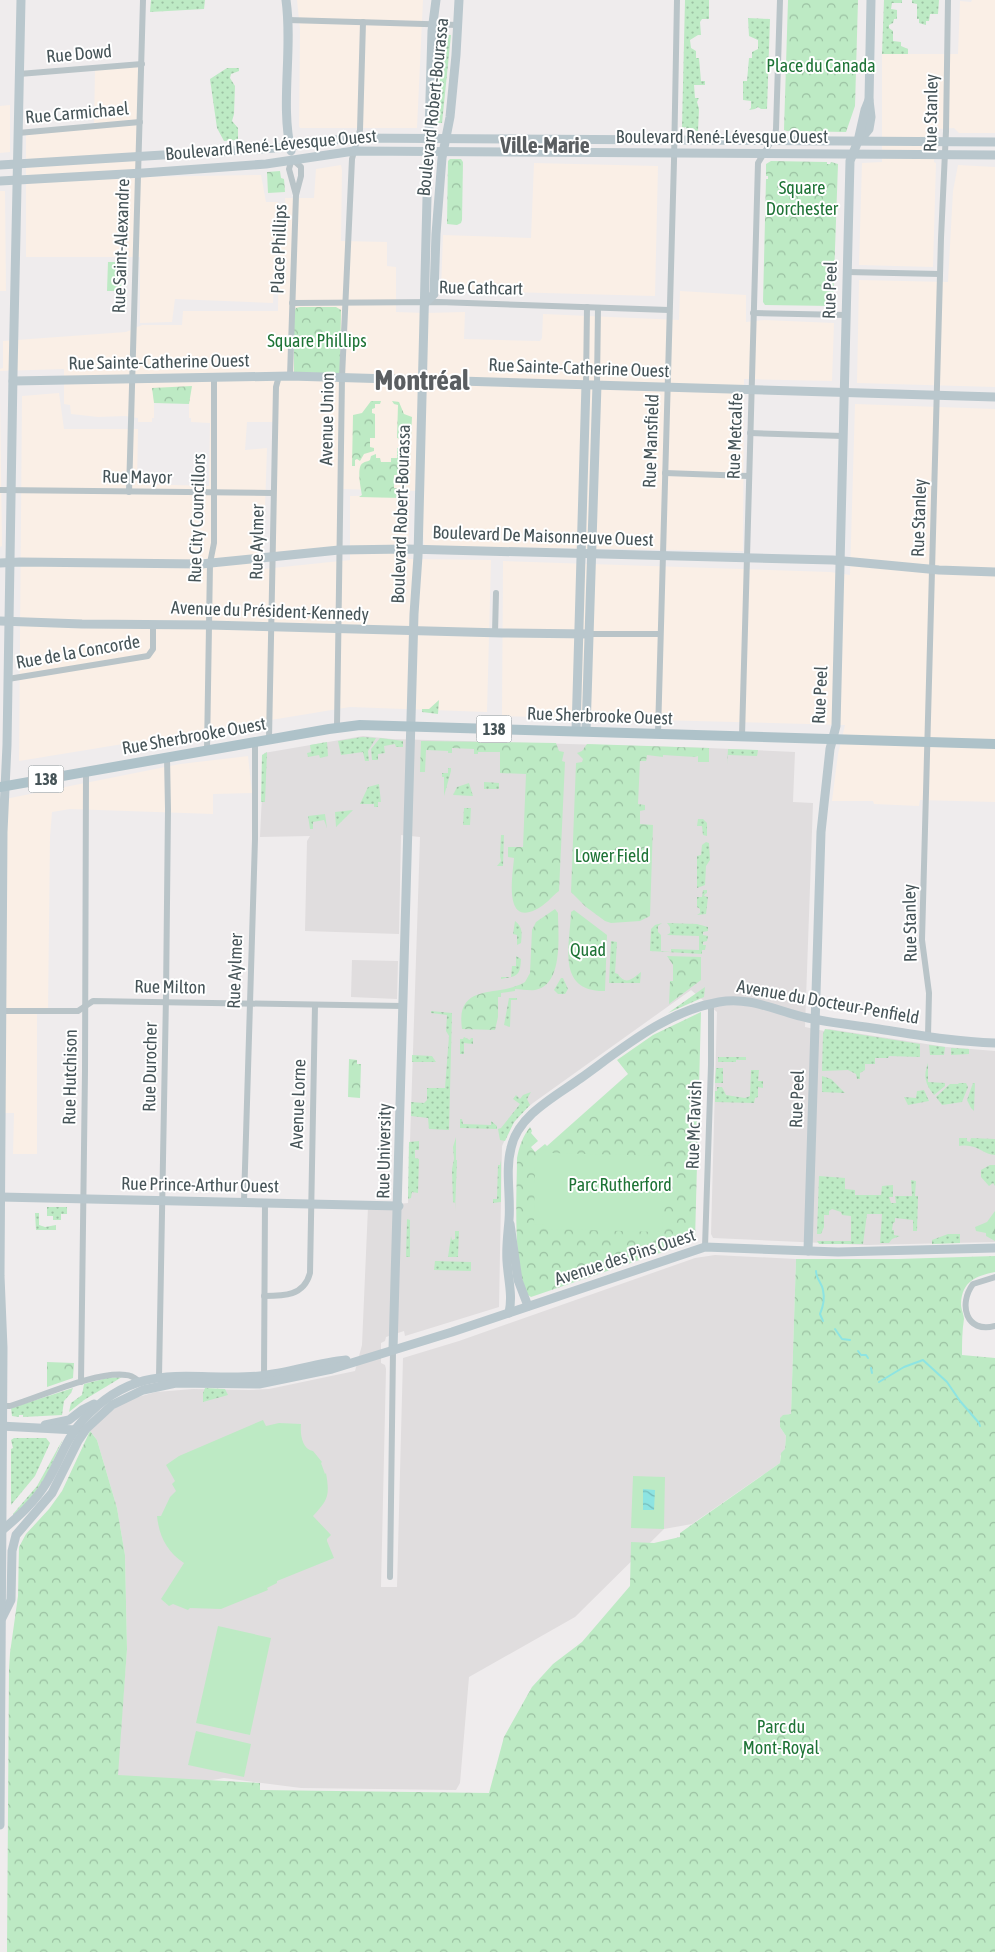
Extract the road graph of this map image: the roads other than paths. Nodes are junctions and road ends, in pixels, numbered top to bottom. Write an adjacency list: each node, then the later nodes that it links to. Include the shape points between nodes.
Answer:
1 (21, 0): 15 (main road)
2 (143, 0): 14 (street, Rue Saint-Alexandre)
3 (286, 0): 10 (main road)
4 (436, 0): 12 (main road, Boulevard Robert-Bourassa)
5 (459, 0): 13 (main road, Boulevard Robert-Bourassa)
6 (677, 0): 21 (street, Rue Mansfield)
7 (780, 0): 22 (street, via 776,129)
8 (871, 0): 23 (main road, Rue Peel, via 871,111 869,129)
9 (948, 0): 24 (street, Rue Stanley)
10 (288, 20): 11 (street); 26 (main road, via 287,132)
11 (362, 22): 12 (street); 18 (street, Avenue Union)
12 (433, 24): 13 (street); 19 (main road, Boulevard Robert-Bourassa)
13 (458, 26): 20 (main road, Boulevard Robert-Bourassa)
14 (142, 64): 15 (street, Rue Dowd); 16 (street, Rue Saint-Alexandre)
15 (19, 74): 17 (main road)
16 (140, 122): 17 (street, Rue Carmichael); 33 (street, Rue Saint-Alexandre)
17 (18, 133): 37 (main road)
18 (358, 138): 19 (main road, Boulevard René-Lévesque Ouest); 26 (main road, Boulevard René-Lévesque Ouest); 27 (street, Avenue Union)
19 (429, 138): 20 (main road, Boulevard René-Lévesque Ouest); 28 (main road, Boulevard Robert-Bourassa)
20 (447, 138): 21 (main road, Boulevard René-Lévesque Ouest); 29 (main road, Boulevard Robert-Bourassa)
21 (670, 140): 22 (main road, Boulevard René-Lévesque Ouest); 30 (street, Rue Mansfield)
22 (771, 141): 23 (main road, Boulevard René-Lévesque Ouest); 31 (street, Rue Metcalfe)
23 (858, 141): 24 (main road, Boulevard René-Lévesque Ouest); 32 (main road, Rue Peel)
24 (946, 141): 25 (main road, Boulevard René-Lévesque Ouest); 34 (street, Rue Stanley)
25 (995, 142)
26 (290, 146): 33 (main road, Boulevard René-Lévesque Ouest); 36 (main road)
27 (354, 151): 28 (main road, Boulevard René-Lévesque Ouest); 36 (main road, Boulevard René-Lévesque Ouest); 47 (street, Avenue Union)
28 (429, 151): 29 (main road, Boulevard René-Lévesque Ouest); 46 (main road, Boulevard Robert-Bourassa)
29 (444, 151): 30 (main road, Boulevard René-Lévesque Ouest); 46 (main road, Boulevard Robert-Bourassa, via 434,294)
30 (670, 152): 31 (main road, Boulevard René-Lévesque Ouest); 50 (street, Rue Mansfield)
31 (763, 152): 32 (main road, Boulevard René-Lévesque Ouest); 51 (street, Rue Metcalfe, via 758,163)
32 (853, 154): 34 (main road, Boulevard René-Lévesque Ouest); 43 (main road, Rue Peel, via 850,162)
33 (139, 155): 37 (main road, Boulevard René-Lévesque Ouest); 39 (street, Rue Saint-Alexandre)
34 (945, 155): 35 (main road, Boulevard René-Lévesque Ouest); 44 (street, Rue Stanley)
35 (995, 155)
36 (292, 159): 39 (main road, Boulevard René-Lévesque Ouest); 42 (street, via 289,168); 42 (street, via 301,167)
37 (17, 163): 38 (main road, Boulevard René-Lévesque Ouest); 40 (main road)
38 (0, 164)
39 (138, 174): 40 (main road, Boulevard René-Lévesque Ouest); 57 (street, Rue Saint-Alexandre)
40 (16, 180): 41 (main road, Boulevard René-Lévesque Ouest); 59 (main road)
41 (0, 181)
42 (296, 195): 45 (street, Place Phillips)
43 (847, 272): 44 (street); 52 (main road, Rue Peel)
44 (940, 274): 65 (street, Rue Stanley)
45 (292, 303): 47 (street, Rue Cathcart); 55 (street, Place Phillips)
46 (425, 303): 47 (street, Rue Cathcart); 48 (street, Rue Cathcart); 58 (main road, Boulevard Robert-Bourassa)
47 (346, 304): 56 (street, Avenue Union)
48 (588, 307): 49 (street, Rue Cathcart); 60 (street)
49 (598, 308): 50 (street, Rue Cathcart); 61 (street)
50 (669, 310): 62 (street, Rue Mansfield)
51 (754, 313): 52 (street); 63 (street, Rue Metcalfe)
52 (846, 315): 64 (main road, Rue Peel)
53 (214, 376): 54 (main road, Rue Sainte-Catherine Ouest); 57 (main road, Rue Sainte-Catherine Ouest); 74 (street, Rue City Councillors)
54 (278, 376): 55 (main road, Rue Sainte-Catherine Ouest); 75 (street, Rue Aylmer)
55 (290, 376): 56 (main road, Rue Sainte-Catherine Ouest)
56 (342, 377): 58 (main road, Rue Sainte-Catherine Ouest); 77 (street, Avenue Union)
57 (132, 378): 59 (main road, Rue Sainte-Catherine Ouest); 73 (street, Rue Saint-Alexandre)
58 (422, 379): 60 (main road, Rue Sainte-Catherine Ouest); 76 (main road, Boulevard Robert-Bourassa)
59 (13, 381): 72 (main road)
60 (586, 384): 61 (main road, Rue Sainte-Catherine Ouest); 78 (main road)
61 (597, 384): 62 (main road, Rue Sainte-Catherine Ouest); 79 (main road)
62 (668, 388): 63 (main road, Rue Sainte-Catherine Ouest); 69 (street, Rue Mansfield)
63 (751, 389): 64 (main road, Rue Sainte-Catherine Ouest); 67 (street, Rue Metcalfe)
64 (844, 392): 65 (main road, Rue Sainte-Catherine Ouest); 68 (main road, Rue Peel)
65 (938, 395): 66 (main road, Rue Sainte-Catherine Ouest); 87 (street, Rue Stanley)
66 (995, 397)
67 (750, 433): 68 (street); 70 (street, Rue Metcalfe)
68 (843, 436): 83 (main road, Rue Peel)
69 (665, 474): 70 (street); 80 (street, Rue Mansfield)
70 (748, 476): 82 (street, Rue Metcalfe)
71 (0, 490): 72 (street, Rue Mayor)
72 (12, 491): 73 (street, Rue Mayor); 84 (main road)
73 (129, 492): 74 (street, Rue Mayor)
74 (214, 493): 75 (street, Rue Mayor); 86 (street, Rue City Councillors, via 214,543)
75 (273, 493): 81 (street, Rue Aylmer)
76 (418, 549): 77 (main road, Boulevard De Maisonneuve Ouest); 78 (main road, Boulevard De Maisonneuve Ouest); 96 (main road, Boulevard Robert-Bourassa)
77 (339, 550): 81 (main road, Boulevard De Maisonneuve Ouest); 95 (street, Avenue Union)
78 (580, 554): 79 (main road, Boulevard De Maisonneuve Ouest); 98 (main road)
79 (592, 554): 80 (main road, Boulevard De Maisonneuve Ouest); 99 (main road)
80 (662, 556): 82 (main road, Boulevard De Maisonneuve Ouest); 100 (street, Rue Mansfield)
81 (272, 557): 86 (main road, Boulevard De Maisonneuve Ouest); 94 (street, Rue Aylmer)
82 (746, 559): 83 (main road, Boulevard De Maisonneuve Ouest); 106 (street, Rue Metcalfe)
83 (841, 561): 87 (main road, Boulevard De Maisonneuve Ouest); 107 (main road, Rue Peel)
84 (10, 562): 85 (main road, Boulevard De Maisonneuve Ouest); 86 (main road, Boulevard De Maisonneuve Ouest); 91 (main road)
85 (0, 563)
86 (210, 563): 93 (street, Rue City Councillors)
87 (933, 570): 88 (main road, Boulevard De Maisonneuve Ouest); 109 (street, Rue Stanley)
88 (995, 572)
89 (496, 594): 97 (street)
90 (0, 621): 91 (main road, Avenue du Président-Kennedy)
91 (10, 621): 92 (main road, Avenue du Président-Kennedy); 101 (main road)
92 (153, 624): 93 (main road, Avenue du Président-Kennedy); 101 (street, Rue de la Concorde, via 153,652 148,656)
93 (208, 625): 94 (main road, Avenue du Président-Kennedy); 112 (street, Rue City Councillors)
94 (270, 627): 95 (main road, Avenue du Président-Kennedy); 108 (street, Rue Aylmer)
95 (338, 629): 96 (main road, Avenue du Président-Kennedy); 103 (street, Avenue Union)
96 (414, 630): 97 (main road, Avenue du Président-Kennedy); 102 (main road, Boulevard Robert-Bourassa)
97 (495, 633): 98 (main road, Avenue du Président-Kennedy)
98 (579, 634): 99 (main road, Avenue du Président-Kennedy); 104 (main road)
99 (590, 634): 100 (street, Avenue du Président-Kennedy); 104 (main road)
100 (660, 634): 105 (street, Rue Mansfield)
101 (8, 679): 115 (main road)
102 (411, 726): 103 (main road, Rue Sherbrooke Ouest / 138); 104 (main road, Rue Sherbrooke Ouest / 138); 121 (main road, Rue University)
103 (337, 727): 108 (main road, Rue Sherbrooke Ouest / 138)
104 (581, 731): 105 (main road, Rue Sherbrooke Ouest / 138)
105 (658, 733): 106 (main road, Rue Sherbrooke Ouest / 138)
106 (742, 736): 107 (main road, Rue Sherbrooke Ouest / 138)
107 (833, 738): 109 (main road, Rue Sherbrooke Ouest / 138); 123 (main road, Rue Peel, via 821,832)
108 (269, 739): 110 (main road, Rue Sherbrooke Ouest / 138)
109 (928, 741): 111 (main road, Rue Sherbrooke Ouest / 138); 124 (street, Rue Stanley, via 922,940 930,998)
110 (255, 742): 112 (main road, Rue Sherbrooke Ouest / 138); 117 (street, Rue Aylmer)
111 (995, 744)
112 (207, 750): 113 (main road, Rue Sherbrooke Ouest / 138)
113 (167, 757): 114 (main road, Rue Sherbrooke Ouest / 138); 116 (street, Rue Durocher)
114 (86, 772): 115 (main road, Rue Sherbrooke Ouest / 138); 120 (street, Rue Hutchison)
115 (3, 787): 122 (main road)
116 (166, 1003): 117 (street, Rue Milton); 120 (street, Rue Milton, via 93,1001); 128 (street, Rue Durocher)
117 (249, 1004): 119 (street, Rue Milton); 129 (street, Rue Aylmer)
118 (711, 1004): 123 (main road, Avenue du Docteur-Penfield, via 752,1002); 133 (main road, Avenue du Docteur-Penfield, via 685,1012 640,1036 528,1117 510,1148); 134 (street, Rue McTavish)
119 (315, 1005): 121 (street, Rue Milton); 131 (street, Avenue Lorne)
120 (85, 1006): 122 (street, Rue Milton, via 78,1011); 127 (street, Rue Hutchison)
121 (403, 1006): 132 (main road, Rue University)
122 (1, 1011): 126 (main road)
123 (816, 1020): 124 (main road, Avenue du Docteur-Penfield); 136 (main road, Rue Peel)
124 (928, 1036): 125 (main road, Avenue du Docteur-Penfield)
125 (995, 1043)
126 (1, 1197): 127 (main road, Rue Prince-Arthur Ouest); 137 (main road)
127 (83, 1198): 128 (main road, Rue Prince-Arthur Ouest); 147 (street, Rue Hutchison)
128 (162, 1200): 129 (main road, Rue Prince-Arthur Ouest); 145 (street, Rue Durocher)
129 (244, 1202): 130 (main road, Rue Prince-Arthur Ouest)
130 (265, 1202): 131 (main road, Rue Prince-Arthur Ouest); 139 (street)
131 (310, 1204): 132 (main road, Rue Prince-Arthur Ouest); 139 (street, Avenue Lorne, via 308,1279 300,1290 291,1294)
132 (398, 1206): 144 (main road, Rue University)
133 (510, 1222): 140 (main road, Avenue du Docteur-Penfield, via 518,1280); 141 (main road, Avenue du Docteur-Penfield, via 506,1241 512,1295)
134 (705, 1247): 136 (main road, Avenue des Pins Ouest); 140 (main road, Avenue des Pins Ouest)
135 (995, 1248): 136 (main road, Avenue des Pins Ouest)
136 (808, 1251)
137 (0, 1277): 143 (main road)
138 (995, 1277): 142 (street, via 973,1284 965,1304 968,1317 974,1323 983,1328)
139 (264, 1296): 146 (street)
140 (528, 1306): 141 (main road, Avenue des Pins Ouest)
141 (509, 1313): 144 (main road, Avenue des Pins Ouest)
142 (995, 1326)
143 (1, 1336): 150 (main road)
144 (393, 1350): 146 (main road, Avenue des Pins Ouest); 156 (street, Rue University)
145 (159, 1377): 146 (main road, Avenue des Pins Ouest); 148 (main road, Avenue des Pins Ouest)
146 (264, 1379): 153 (main road, Avenue des Pins Ouest, via 151,1387 116,1403)
147 (81, 1382): 148 (street, via 117,1374 129,1375); 150 (street)
148 (140, 1382): 149 (main road, Avenue des Pins Ouest)
149 (105, 1400): 152 (main road, Avenue des Pins Ouest, via 67,1420); 154 (main road, Avenue des Pins Ouest)
150 (3, 1406): 151 (main road)
151 (1, 1426): 152 (main road, Avenue des Pins Ouest); 155 (main road)
152 (35, 1427): 154 (main road, Avenue des Pins Ouest)
153 (86, 1429): 154 (main road, Avenue des Pins Ouest); 157 (main road, Avenue des Pins Ouest, via 52,1493 15,1538 11,1600)
154 (74, 1431): 155 (main road, Avenue des Pins Ouest, via 40,1493)
155 (1, 1531): 157 (main road)
156 (390, 1577)
157 (1, 1621): 158 (main road)
158 (0, 1825)

